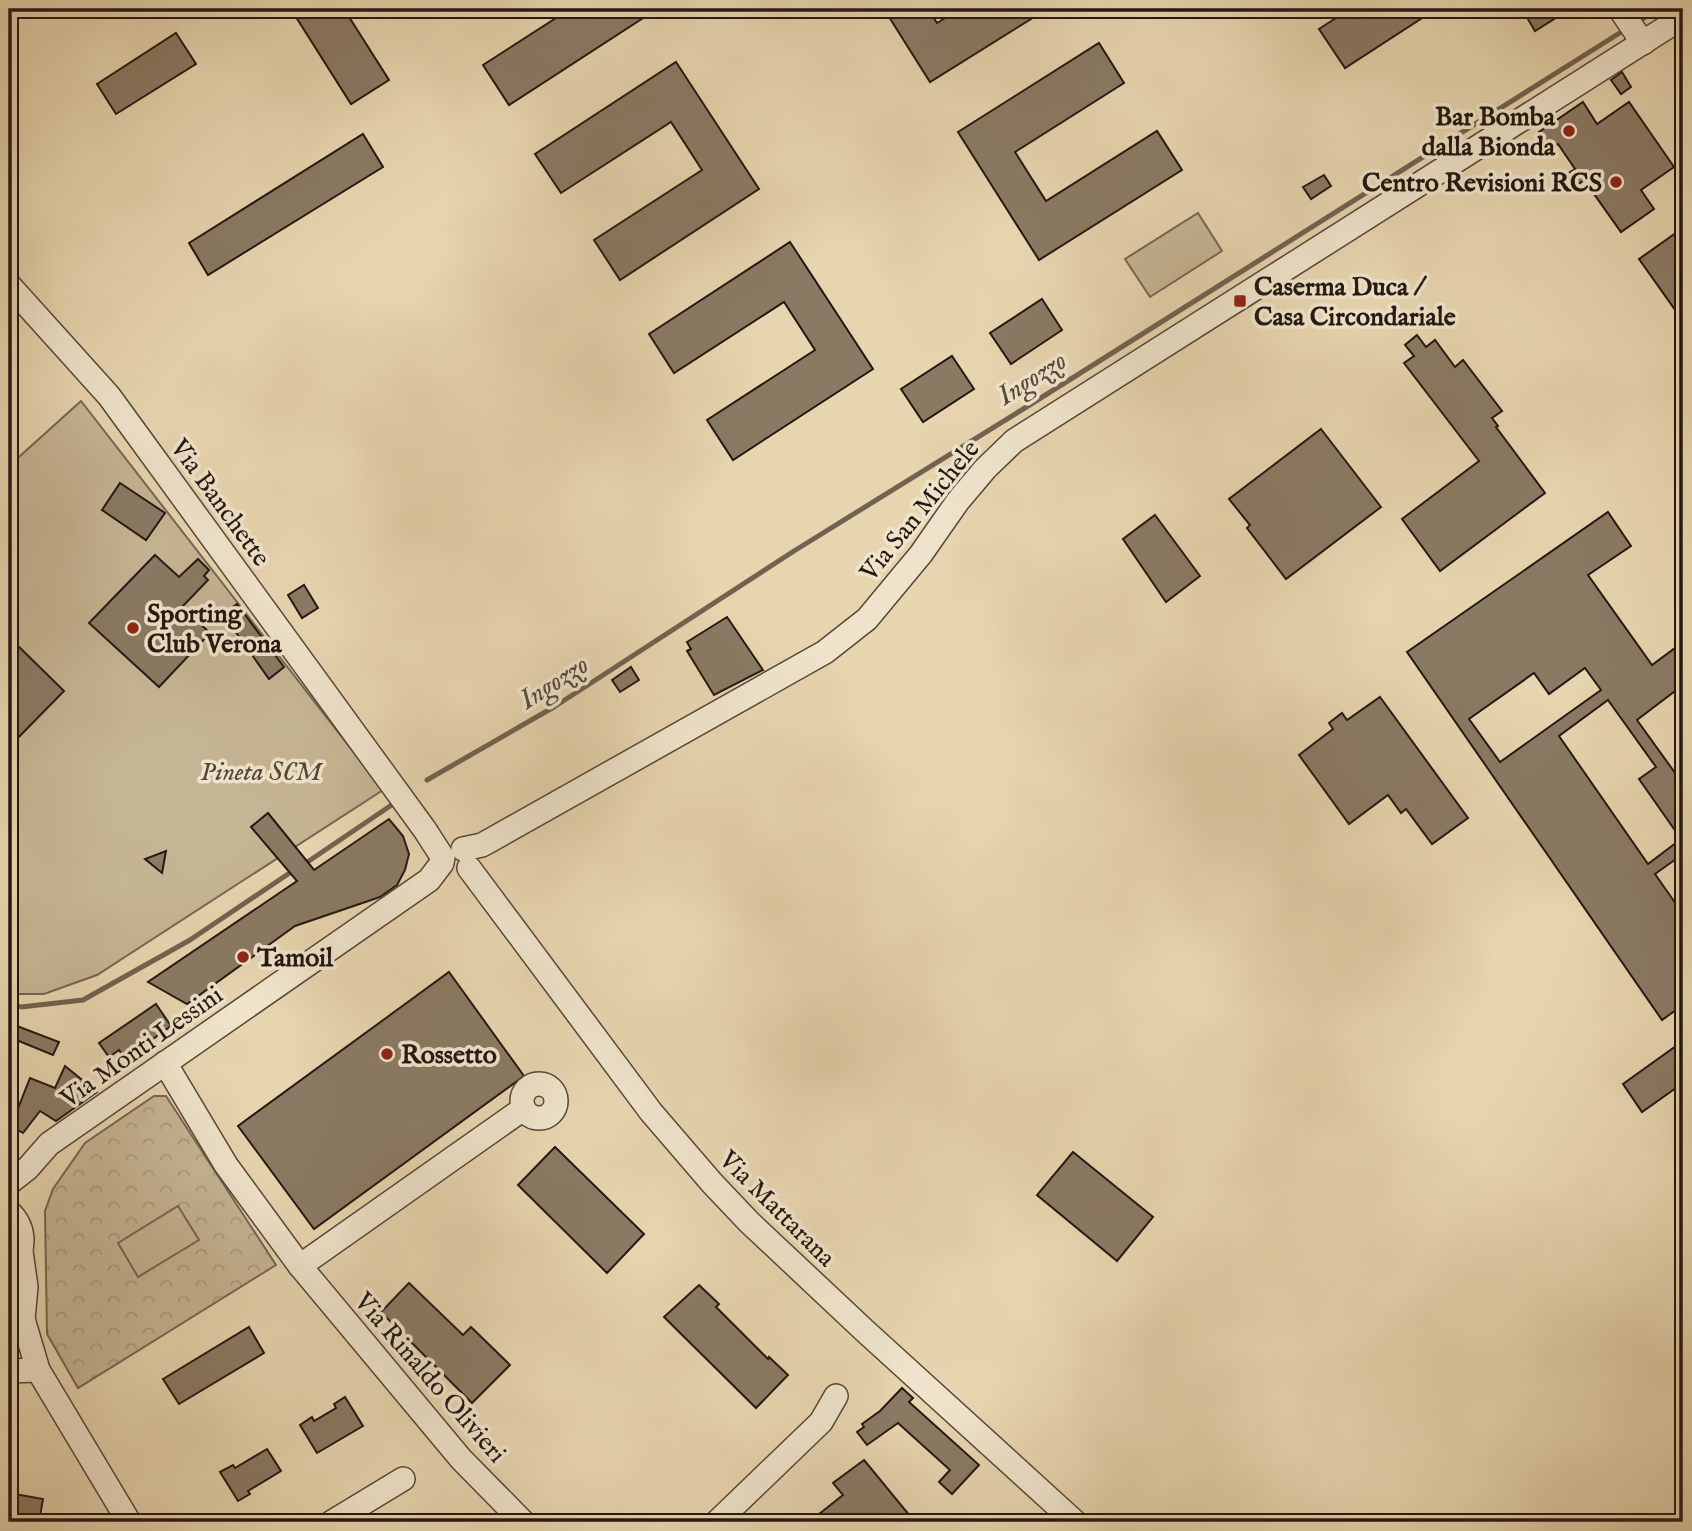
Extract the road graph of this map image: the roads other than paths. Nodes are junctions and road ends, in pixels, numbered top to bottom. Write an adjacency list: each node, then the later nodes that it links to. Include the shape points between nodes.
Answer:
1 (1622, 11): 3 (street)
2 (1683, 17): 3 (street, Via San Michele)
3 (1641, 39): 5 (street, Via San Michele, via 1014,441 958,501 867,619 825,652)
4 (9, 285): 5 (street, Via Banchette, via 109,396 425,830)
5 (456, 862): 6 (street, Via Monti Lessini); 23 (street, Via Mattarana, via 487,892 651,1112 712,1183 845,1313)
6 (165, 1062): 8 (street, Via Monti Lessini, via 49,1144); 12 (street, Via Rinaldo Olivieri, via 226,1165)
7 (523, 1108): 12 (street)
8 (28, 1168): 9 (street, Via Monti Lessini); 10 (street, Via Monti Lessini)
9 (9, 1183)
10 (13, 1216): 11 (street, Via Monti Lessini, via 21,1230)
11 (15, 1260): 14 (street, Via Monti Lessini, via 26,1287)
12 (300, 1266): 21 (street, Via Rinaldo Olivieri, via 461,1459)
13 (9, 1296): 14 (street)
14 (23, 1319): 15 (street)
15 (38, 1370): 16 (street); 19 (street)
16 (9, 1371)
17 (835, 1396): 22 (street, via 821,1422)
18 (403, 1479): 20 (street)
19 (129, 1522)
20 (332, 1522)
21 (523, 1522)
22 (717, 1522)
23 (1075, 1522)

